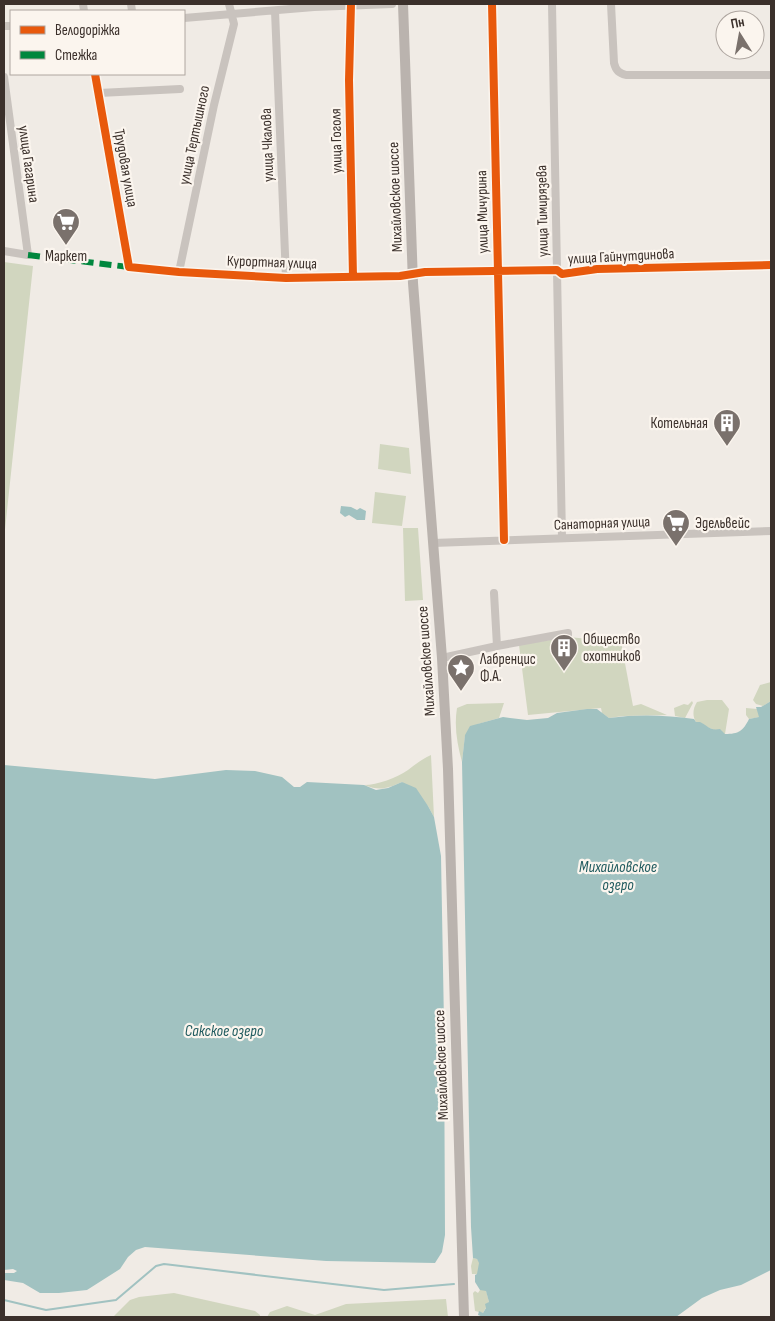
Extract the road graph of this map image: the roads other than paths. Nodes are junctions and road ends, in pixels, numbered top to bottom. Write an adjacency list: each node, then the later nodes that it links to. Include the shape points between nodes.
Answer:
1 (229, 4): 10 (street, улица Тертышного)
2 (392, 4): 7 (street)
3 (403, 4): 23 (main road, Михайловское шоссе)
4 (492, 4): 21 (street, улица Мичурина)
5 (552, 4): 20 (street, улица Тимирязева)
6 (610, 4): 13 (street, via 614,63 620,73)
7 (351, 5): 8 (street); 24 (street, улица Гоголя, via 349,89)
8 (313, 6): 9 (street)
9 (275, 11): 10 (street); 25 (street, улица Чкалова)
10 (232, 14): 11 (street); 22 (street, улица Тертышного, via 234,24)
11 (185, 18)
12 (95, 75): 16 (street, Трудовая улица)
13 (771, 75)
14 (4, 77): 17 (street, улица Гагарина, via 28,255)
15 (180, 89): 16 (street)
16 (99, 93): 19 (street, Трудовая улица)
17 (4, 251)
18 (771, 265): 20 (street, улица Гайнутдинова, via 603,268 562,274)
19 (129, 267): 22 (street, Курортная улица)
20 (557, 270): 21 (street, улица Гайнутдинова); 27 (street, улица Тимирязева)
21 (497, 271): 23 (street, улица Гайнутдинова); 28 (street, улица Мичурина)
22 (179, 272): 25 (street, Курортная улица)
23 (413, 274): 24 (street, Курортная улица); 29 (main road, Михайловское шоссе)
24 (353, 277): 25 (street, Курортная улица)
25 (286, 278)
26 (771, 531): 27 (street, Санаторная улица)
27 (562, 538): 28 (street, Санаторная улица)
28 (504, 540): 29 (street, Санаторная улица)
29 (433, 543): 33 (main road, Михайловское шоссе)
30 (494, 593): 32 (street)
31 (568, 637): 32 (street, via 568,633)
32 (497, 646): 33 (street)
33 (442, 658): 34 (main road, Михайловское шоссе)
34 (464, 1317)

